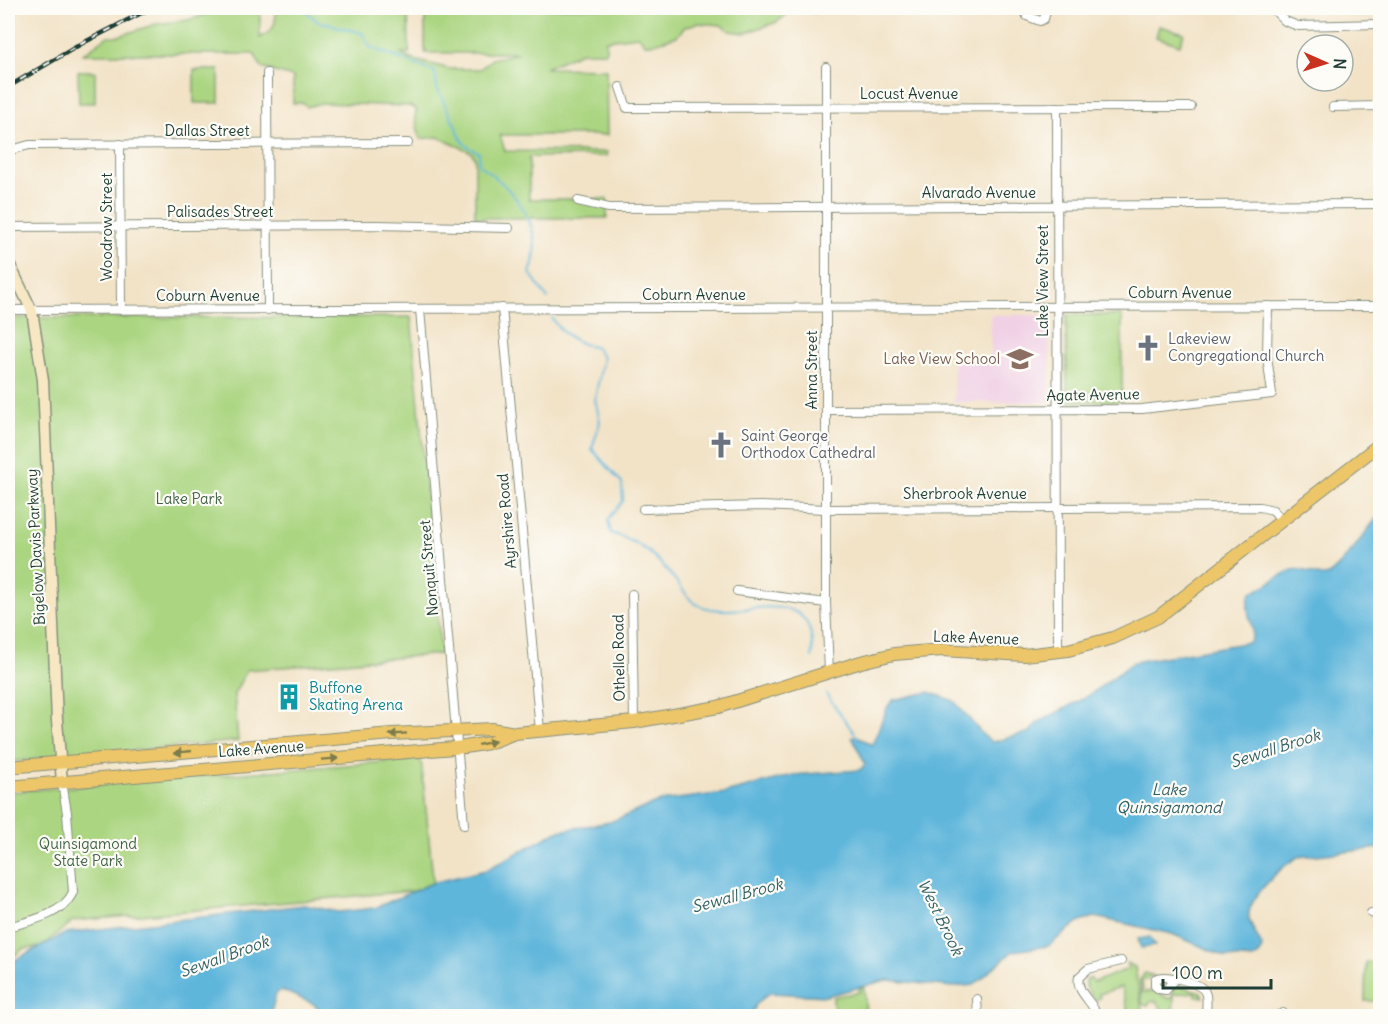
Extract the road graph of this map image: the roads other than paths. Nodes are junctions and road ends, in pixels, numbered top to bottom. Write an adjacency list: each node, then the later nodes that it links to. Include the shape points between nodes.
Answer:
1 (1023, 8): 2 (street, via 1027,16 1040,21 1044,20)
2 (1047, 8)
3 (1272, 8): 4 (street, via 1298,26)
4 (1380, 24)
5 (826, 67): 12 (street, Anna Street)
6 (267, 74): 15 (street)
7 (620, 87): 12 (street, Locust Avenue, via 627,108)
8 (1191, 106): 10 (street, Locust Avenue)
9 (1380, 106): 11 (street)
10 (1057, 107): 12 (street, Locust Avenue); 19 (street, Lake View Street)
11 (1334, 107)
12 (825, 108): 20 (street, Anna Street)
13 (408, 143): 15 (street, Dallas Street)
14 (120, 144): 15 (street, Dallas Street); 16 (street, Dallas Street, via 29,145); 21 (street, Woodrow Street)
15 (269, 145): 23 (street)
16 (8, 151)
17 (578, 201): 20 (street, Alvarado Avenue, via 609,208)
18 (1380, 204): 19 (street, Alvarado Avenue)
19 (1057, 206): 20 (street, Alvarado Avenue); 29 (street, Lake View Street)
20 (825, 207): 28 (street, Anna Street)
21 (122, 225): 22 (street, Palisades Street); 23 (street, Palisades Street); 31 (street, Woodrow Street)
22 (8, 226)
23 (269, 226): 24 (street, Palisades Street); 34 (street)
24 (509, 228)
25 (8, 261): 35 (main road, Bigelow Davis Parkway)
26 (1268, 306): 27 (street, Coburn Avenue); 29 (street, Coburn Avenue); 37 (street, Agate Avenue, via 1272,393 1142,409)
27 (1380, 306)
28 (825, 307): 29 (street, Coburn Avenue); 30 (street, Coburn Avenue); 36 (street, Anna Street)
29 (1057, 307): 37 (street, Lake View Street)
30 (502, 308): 32 (street, Coburn Avenue); 50 (street, Ayrshire Road)
31 (121, 309): 34 (street, Coburn Avenue); 35 (street, Coburn Avenue)
32 (420, 309): 34 (street, Coburn Avenue); 49 (street, Nonquit Street)
33 (8, 310): 35 (street, Coburn Avenue)
34 (268, 310)
35 (32, 311): 53 (main road, Bigelow Davis Parkway, via 43,380)
36 (826, 410): 37 (street, Agate Avenue); 41 (street, Anna Street)
37 (1056, 410): 39 (street, Lake View Street)
38 (1380, 444): 42 (main road, Lake Avenue)
39 (1057, 508): 41 (street, Sherbrook Avenue); 42 (street, Sherbrook Avenue, via 1260,507 1273,510); 46 (street)
40 (643, 509): 41 (street, Sherbrook Avenue)
41 (826, 509): 45 (street, Anna Street)
42 (1282, 521): 46 (main road, Lake Avenue, via 1146,623 1113,638)
43 (737, 591): 45 (street)
44 (632, 594): 48 (street, Othello Road)
45 (825, 603): 47 (street, Anna Street)
46 (1058, 652): 47 (main road, Lake Avenue, via 1024,655 975,650 918,651)
47 (829, 672): 48 (main road, Lake Avenue, via 718,707)
48 (634, 722): 50 (main road, Lake Avenue)
49 (456, 731): 51 (main road, Lake Avenue, via 492,729); 52 (street, Nonquit Street); 53 (main road, Lake Avenue, one-way to 53)
50 (540, 731): 51 (main road, Lake Avenue)
51 (515, 733): 52 (main road, Lake Avenue, one-way to 51, via 489,744)
52 (457, 747): 55 (main road, Lake Avenue, one-way to 52); 57 (street, Nonquit Street)
53 (60, 764): 54 (main road, Lake Avenue); 55 (main road, Bigelow Davis Parkway)
54 (8, 767)
55 (62, 782): 56 (main road, Lake Avenue); 60 (street, via 73,891 61,907)
56 (8, 787)
57 (464, 825)
58 (1371, 913): 59 (street)
59 (1380, 916)
60 (8, 927)
61 (1121, 961): 65 (street, via 1088,969 1079,977 1080,989)
62 (1175, 978): 66 (street, via 1205,991)
63 (977, 999): 64 (street)
64 (978, 1017)
65 (1097, 1017)
66 (1206, 1017)

